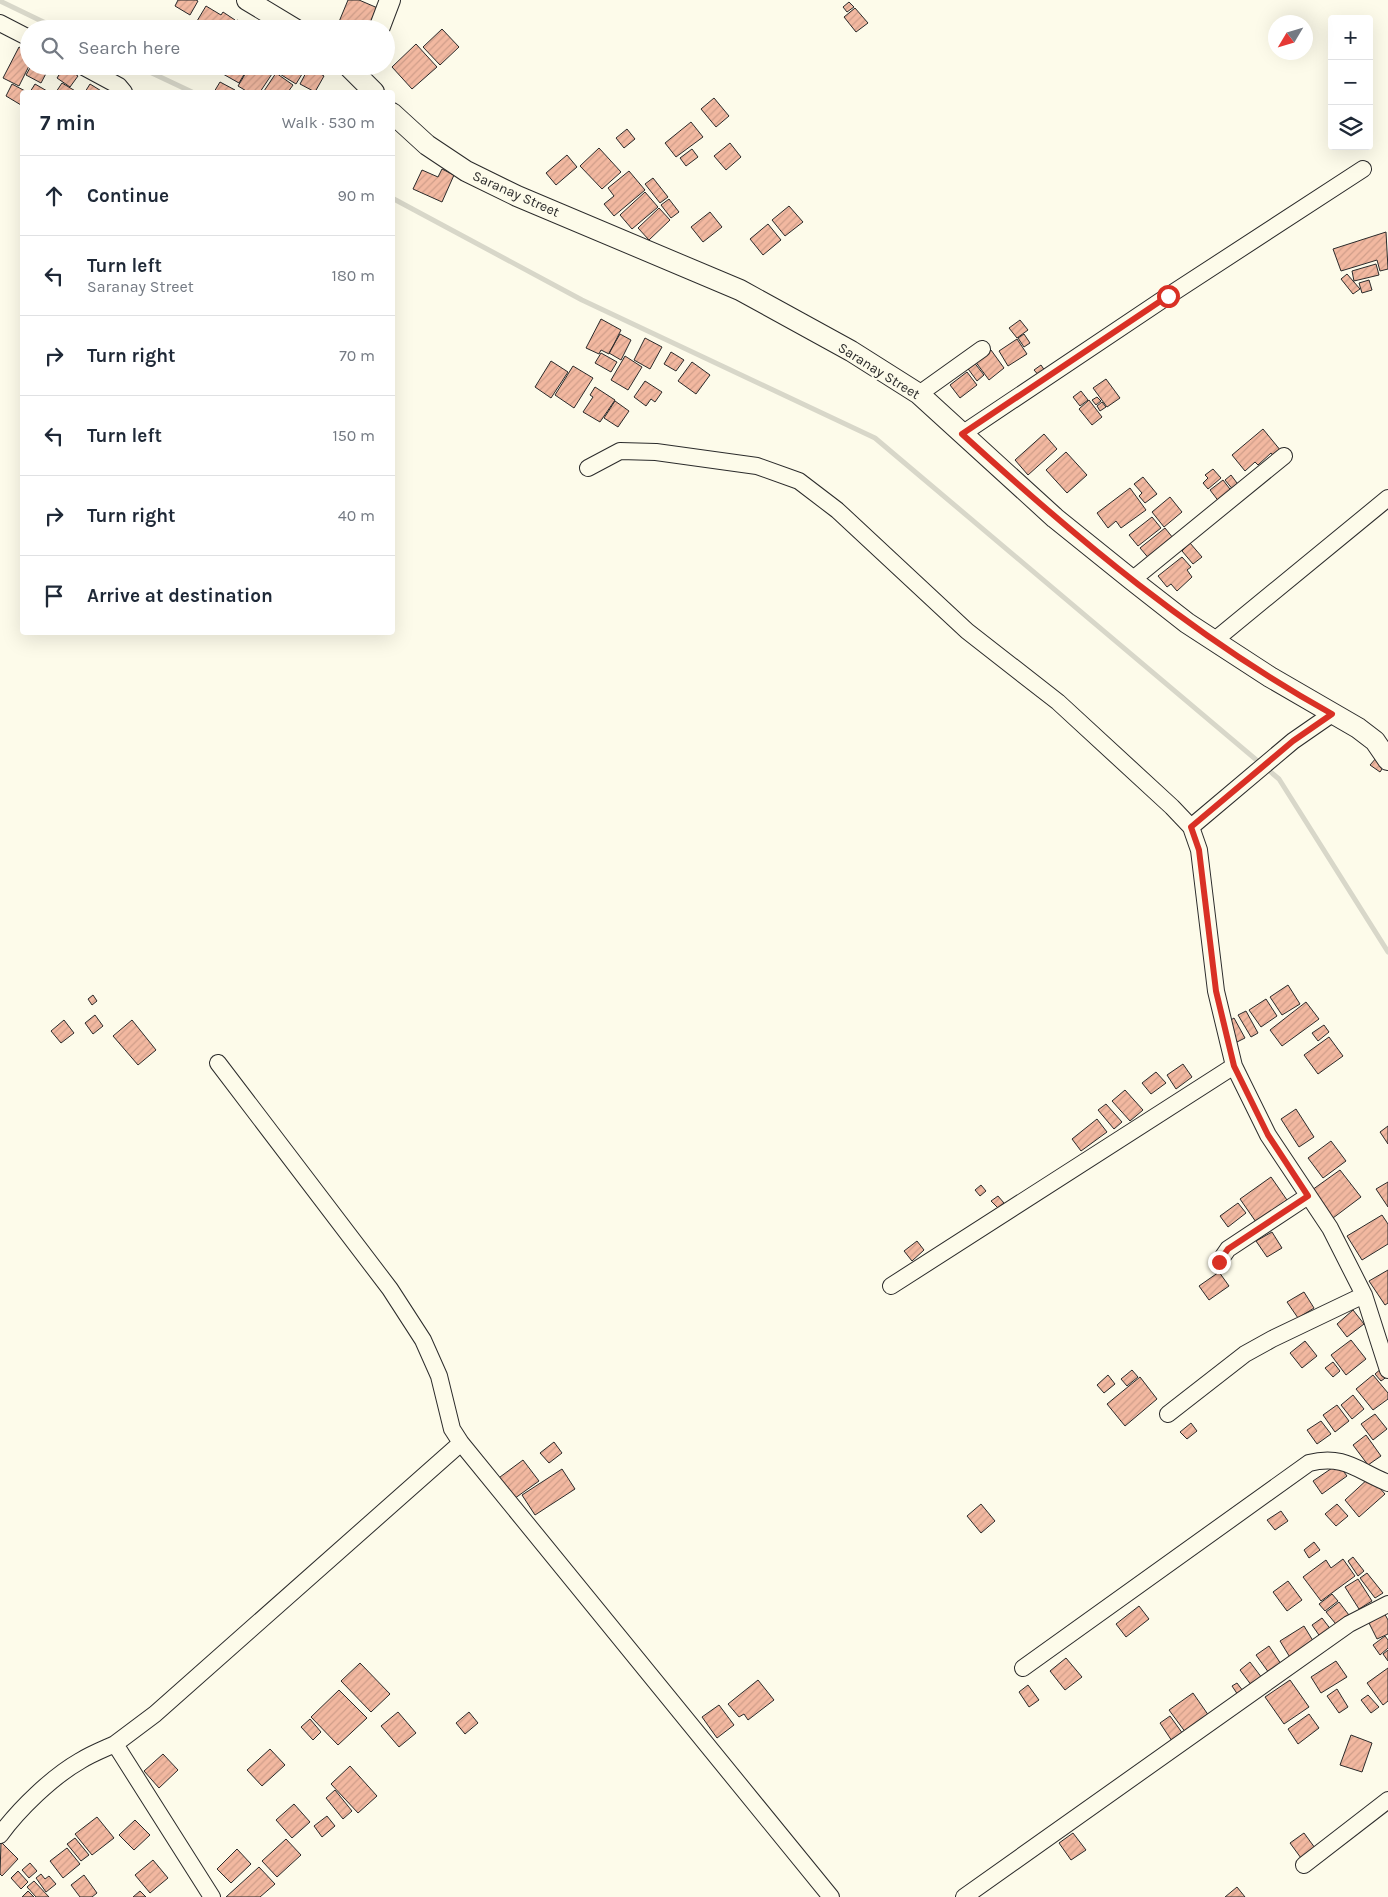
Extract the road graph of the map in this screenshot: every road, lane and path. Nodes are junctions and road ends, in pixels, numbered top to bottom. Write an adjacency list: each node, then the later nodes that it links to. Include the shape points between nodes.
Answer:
1 (247, 0): 3 (street)
2 (390, 0): 4 (street)
3 (280, 20)
4 (382, 20)
5 (0, 23): 6 (street)
6 (20, 33)
7 (99, 75): 8 (street)
8 (122, 90)
9 (395, 116): 12 (street, Saranay Street, via 427,145 474,175 740,290)
10 (1364, 169): 13 (street)
11 (982, 349): 12 (street)
12 (919, 394): 13 (street, Saranay Street)
13 (962, 434): 17 (street, Saranay Street, via 1055,518)
14 (1284, 456): 17 (street)
15 (588, 468): 21 (street, via 620,450 656,452 757,466 800,481 837,510 967,631 1058,702)
16 (1388, 498): 18 (street)
17 (1132, 580): 18 (street, Saranay Street)
18 (1215, 640): 19 (street, Saranay Street)
19 (1332, 714): 20 (street, Saranay Street, via 1375,741); 21 (street, via 1293,741)
20 (1388, 760)
21 (1191, 827): 23 (street, via 1199,850 1216,991)
22 (218, 1063): 30 (street, via 390,1289 423,1340 439,1376 452,1429)
23 (1234, 1066): 24 (street, via 1268,1135); 26 (street)
24 (1308, 1196): 25 (street, via 1228,1249); 27 (street, via 1330,1228)
25 (1219, 1262)
26 (891, 1286)
27 (1364, 1295): 28 (street); 29 (street, via 1245,1354)
28 (1388, 1370)
29 (1168, 1414)
30 (461, 1443): 34 (street, via 154,1714); 39 (street)
31 (1388, 1483): 33 (street, via 1345,1462 1327,1458 1309,1462)
32 (1388, 1604): 40 (street, via 1341,1630)
33 (1023, 1668)
34 (115, 1744): 36 (street, via 79,1761 42,1790); 38 (street)
35 (1388, 1800): 37 (street)
36 (0, 1835)
37 (1304, 1865)
38 (212, 1897)
39 (831, 1897)
40 (964, 1897)

